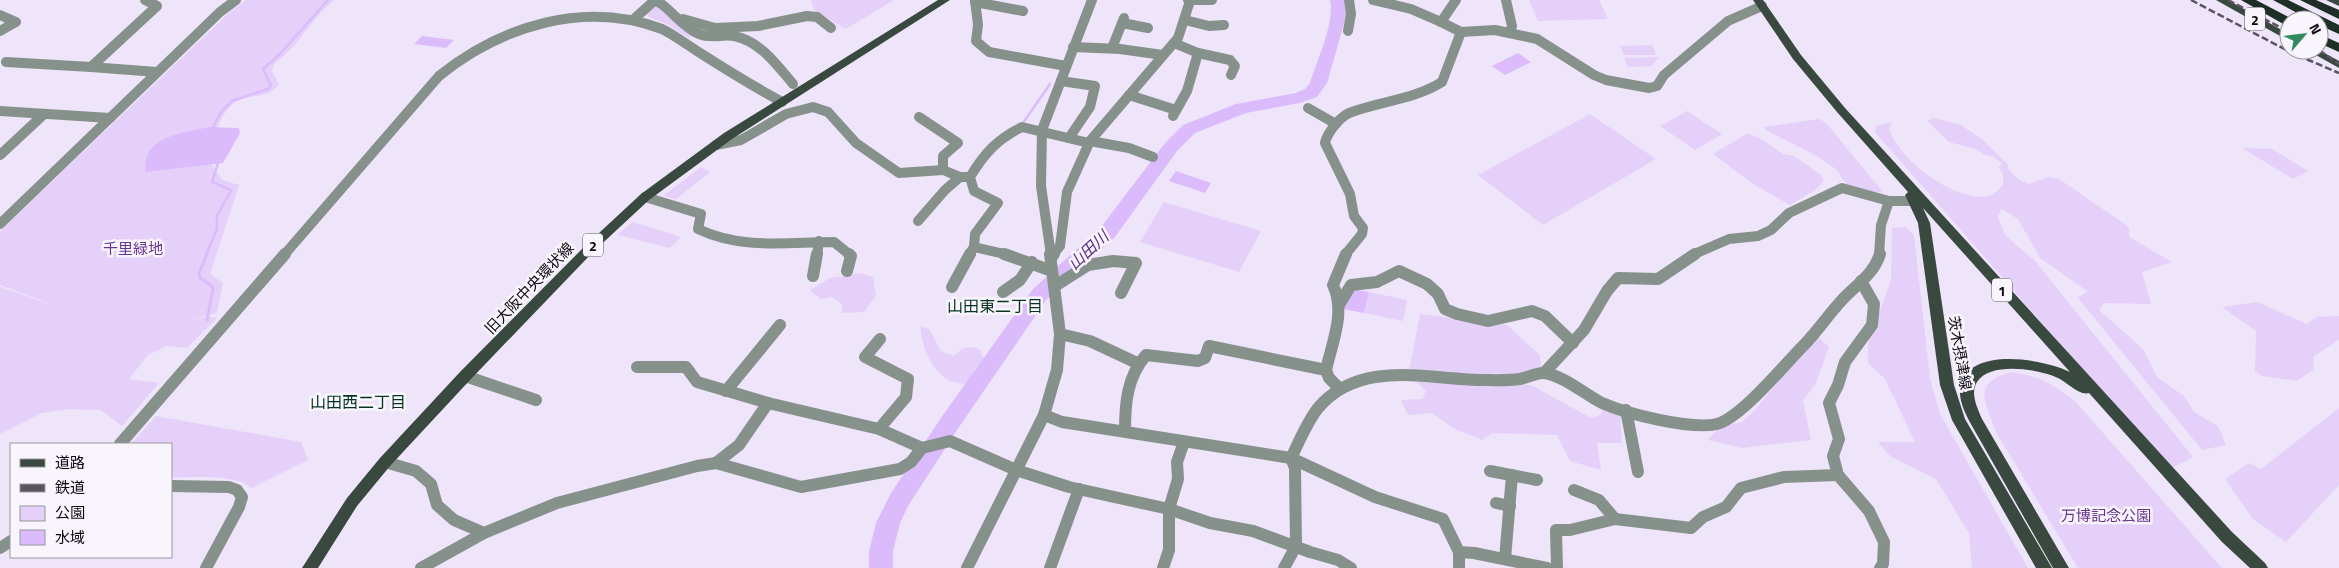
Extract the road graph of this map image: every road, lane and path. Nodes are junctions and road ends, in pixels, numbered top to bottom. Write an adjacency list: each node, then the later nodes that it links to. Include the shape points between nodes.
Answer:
1 (145, 0): 47 (street, via 157,6)
2 (236, 0): 49 (street)
3 (945, 0): 54 (main road, 旧大阪中央環状線 / 2)
4 (1092, 0): 41 (street)
5 (1189, 0): 6 (street); 29 (street)
6 (1212, 0)
7 (1349, 0): 36 (street)
8 (1373, 0): 30 (street, via 1411,9)
9 (1456, 0): 30 (street)
10 (1506, 0): 38 (street, via 1512,26)
11 (2221, 0): 39 (main road, 2)
12 (2247, 0): 26 (highway)
13 (2261, 0): 22 (highway)
14 (2279, 0): 34 (highway)
15 (2306, 0): 24 (highway)
16 (2331, 0): 20 (main road)
17 (656, 1): 27 (street); 28 (street)
18 (975, 1): 21 (street); 46 (street, via 976,41 981,47 989,52)
19 (1760, 3): 38 (street, via 1728,22 1664,75 1657,86 1649,88 1606,80 1547,44); 70 (main road, 茨木摂津線 / 1, via 1797,56)
20 (2339, 3)
21 (1010, 4): 23 (street)
22 (2281, 10)
23 (1023, 11)
24 (2339, 14)
25 (0, 15): 35 (street, via 16,22)
26 (2279, 17)
27 (681, 18): 32 (street, via 715,28 758,26 807,16 817,18); 51 (street, via 699,34 740,37 761,50)
28 (634, 19): 54 (street, via 664,30); 108 (street, via 592,15 533,24 488,41 447,68)
29 (1185, 20): 31 (street, via 1209,26); 40 (street)
30 (1441, 22): 37 (street)
31 (1224, 25)
32 (831, 28)
33 (1148, 28): 42 (street, via 1123,20)
34 (2339, 30)
35 (0, 31)
36 (1348, 31)
37 (1461, 32): 38 (street); 61 (street, via 1442,82 1412,97 1356,110)
38 (1510, 32)
39 (2279, 32)
40 (1174, 43): 43 (street); 44 (street)
41 (1074, 47): 42 (street); 46 (street)
42 (1112, 48): 44 (street)
43 (1198, 53): 48 (street, via 1230,60); 52 (street, via 1187,91 1174,112)
44 (1163, 55): 52 (street)
45 (6, 62): 47 (street)
46 (1066, 66): 50 (street)
47 (91, 67): 49 (street)
48 (1236, 69)
49 (157, 72): 60 (street)
50 (1061, 81): 62 (street); 63 (street, via 1095,86 1094,98 1081,126)
51 (794, 84)
52 (1129, 95): 64 (street)
53 (805, 98): 55 (street)
54 (782, 102): 65 (main road, 旧大阪中央環状線 / 2)
55 (813, 107): 65 (street, via 786,114 741,140); 68 (street, via 828,112 856,143 899,173)
56 (1308, 108): 61 (street)
57 (0, 111): 58 (street)
58 (43, 115): 60 (street); 66 (street)
59 (920, 116): 68 (street, via 942,126 958,143 945,149)
60 (110, 118): 75 (street)
61 (1336, 124): 88 (street, via 1327,134 1325,143 1350,194 1354,216 1363,228 1333,285)
62 (1042, 130): 63 (street); 69 (street, via 1022,127 996,140); 78 (street, via 1040,186)
63 (1069, 138): 64 (street)
64 (1090, 142): 67 (street, via 1130,148); 78 (street, via 1067,192 1060,246)
65 (716, 145): 71 (main road, 旧大阪中央環状線 / 2)
66 (0, 155)
67 (1153, 157)
68 (943, 170): 69 (street)
69 (965, 177): 74 (street, via 945,190); 77 (street, via 974,191 998,203 974,233)
70 (1907, 185): 73 (main road, 茨木摂津線 / 1); 103 (main road, 茨木摂津線 / 1)
71 (645, 198): 76 (street, via 701,214 698,229 738,243); 97 (main road, 旧大阪中央環状線 / 2, via 589,249)
72 (1889, 201): 73 (street); 83 (street, via 1876,266); 92 (street, via 1842,188 1789,213 1771,230 1758,236 1729,239 1688,257 1658,279 1618,278 1605,290 1595,315)
73 (1913, 201): 142 (main road, 茨木摂津線 / 1, via 1924,223 1947,385 1959,420)
74 (918, 221)
75 (0, 224)
76 (819, 241): 80 (street, via 834,242 851,256); 82 (street)
77 (974, 248): 79 (street); 84 (street)
78 (1051, 258): 81 (street)
79 (1032, 262): 81 (street); 86 (street, via 1020,280)
80 (847, 271)
81 (1052, 271): 85 (street)
82 (814, 276)
83 (1861, 281): 102 (street, via 1819,330 1737,414 1717,424 1690,424); 117 (street, via 1874,304 1872,325 1845,362 1829,403 1839,439 1833,456)
84 (952, 286)
85 (1057, 286): 87 (street, via 1075,271 1098,263 1121,260 1136,263); 90 (street)
86 (1003, 292)
87 (1121, 293)
88 (1340, 305): 92 (street, via 1351,285 1377,282 1399,271 1427,283 1441,297 1444,309 1463,318 1500,321 1532,311 1545,316); 95 (street)
89 (780, 325): 99 (street)
90 (1060, 334): 93 (street, via 1074,335 1110,348); 104 (street, via 1056,370)
91 (880, 339): 105 (street, via 865,357 908,379 906,397)
92 (1573, 342): 96 (street)
93 (1137, 363): 95 (street, via 1146,354 1198,362 1205,358 1209,346); 106 (street, via 1125,400)
94 (638, 367): 99 (street, via 686,367 697,382)
95 (1326, 370): 98 (street)
96 (1544, 373): 98 (street, via 1520,379 1479,380 1400,374 1367,378); 102 (street, via 1603,403)
97 (465, 376): 100 (street); 111 (main road, 旧大阪中央環状線 / 2)
98 (1339, 388): 110 (street, via 1317,409)
99 (726, 391): 101 (street)
100 (536, 400)
101 (768, 403): 105 (street); 112 (street, via 739,445)
102 (1626, 410): 115 (street)
103 (2114, 413): 143 (main road, 茨木摂津線 / 1, via 2064,375 2031,366 2000,363 1979,371 1968,386 1968,402 1976,422); 144 (main road, 茨木摂津線 / 1, via 2227,537)
104 (1044, 415): 106 (street, via 1062,422); 113 (street)
105 (879, 429): 109 (street)
106 (1125, 431): 107 (street)
107 (1184, 442): 110 (street); 124 (street)
108 (121, 443)
109 (922, 448): 112 (street, via 911,462 900,469 801,487); 113 (street, via 950,441)
110 (1292, 458): 127 (street, via 1295,468); 128 (street, via 1375,496 1443,519)
111 (385, 462): 126 (street, via 416,471 431,484 437,505 454,520); 131 (main road, 旧大阪中央環状線 / 2, via 352,502)
112 (716, 463): 126 (street, via 557,503)
113 (1016, 470): 120 (street); 133 (street)
114 (1490, 471): 116 (street)
115 (1638, 472)
116 (1512, 475): 118 (street); 123 (street)
117 (1838, 475): 125 (street, via 1784,478 1741,488 1726,507 1703,517 1691,528); 141 (street, via 1869,511 1884,542)
118 (1537, 480)
119 (172, 486): 130 (street, via 229,487 242,497)
120 (1078, 489): 124 (street); 134 (street)
121 (1574, 490): 125 (street, via 1599,500)
122 (1496, 503): 123 (street)
123 (1510, 506): 129 (street)
124 (1169, 509): 127 (street); 135 (street, via 1170,550)
125 (1615, 519): 140 (street, via 1570,530 1556,530)
126 (484, 533): 132 (street)
127 (1296, 546): 136 (street); 137 (street, via 1344,561)
128 (1459, 552): 129 (street); 138 (street)
129 (1505, 559): 139 (street)
130 (206, 568)
131 (310, 568)
132 (421, 568)
133 (967, 568)
134 (1050, 568)
135 (1163, 568)
136 (1284, 568)
137 (1351, 568)
138 (1460, 568)
139 (1547, 568)
140 (1557, 568)
141 (1880, 568)
142 (2044, 568)
143 (2061, 568)
144 (2260, 568)

